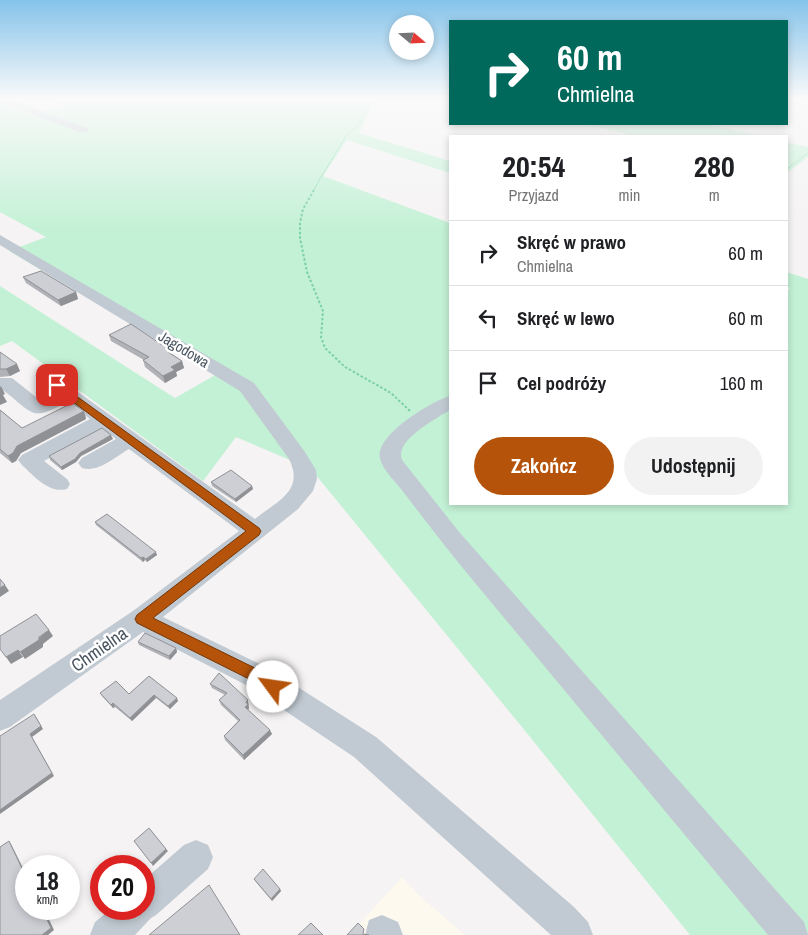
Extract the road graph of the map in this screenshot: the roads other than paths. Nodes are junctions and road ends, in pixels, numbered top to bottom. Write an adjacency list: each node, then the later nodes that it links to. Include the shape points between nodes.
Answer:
1 (0, 239): 10 (street, Jagodowa, via 247,388 305,470 302,491)
2 (44, 376): 4 (street)
3 (0, 385): 4 (street, via 5,382 40,409)
4 (69, 394): 6 (street)
5 (449, 403): 19 (street, via 416,422 396,441 390,458 452,539)
6 (104, 420): 7 (street); 9 (street, via 29,460)
7 (131, 439): 8 (street); 11 (street)
8 (90, 463)
9 (58, 484)
10 (290, 504): 11 (street, Chmielna)
11 (255, 531): 12 (street, Chmielna)
12 (142, 619): 13 (street, Chmielna); 18 (street, via 258,677 365,747)
13 (0, 717)
14 (196, 857): 15 (street)
15 (155, 893)
16 (125, 920): 17 (street)
17 (108, 935)
18 (574, 935)
19 (791, 935)

